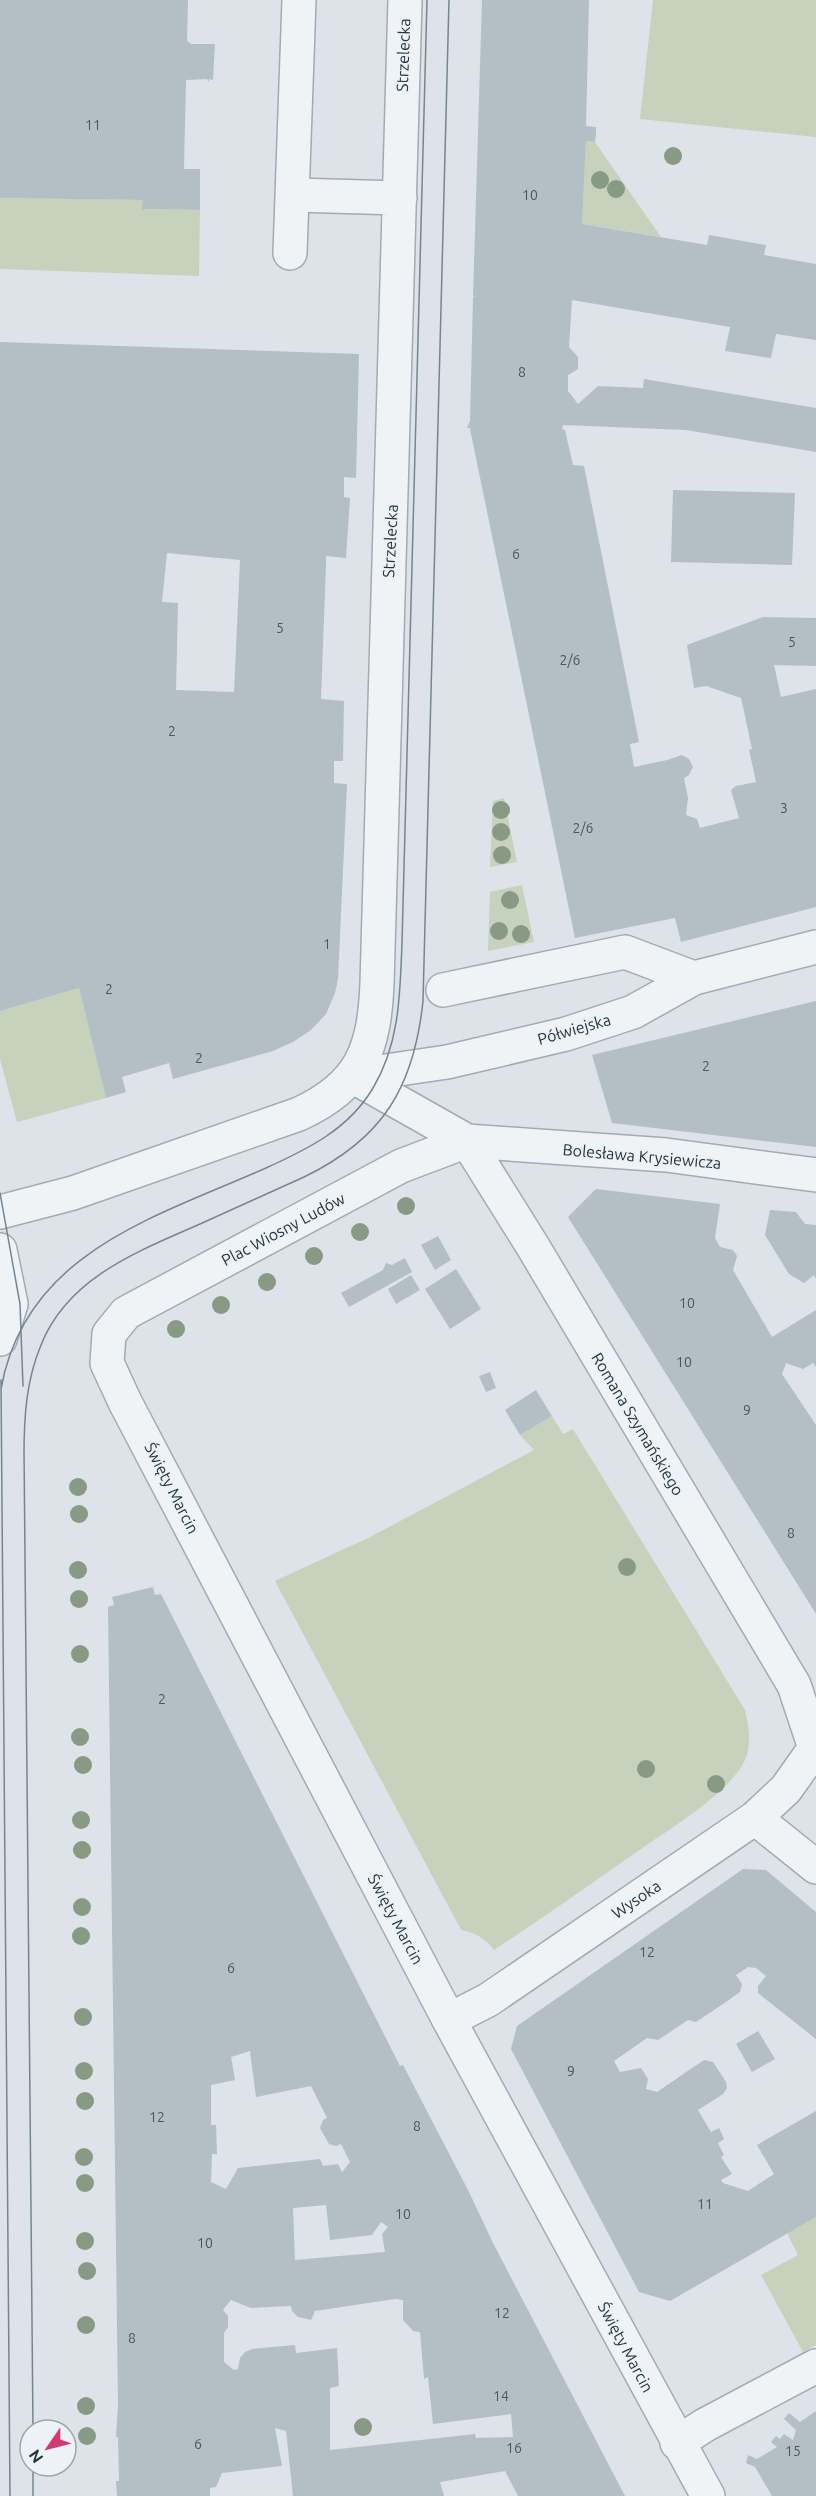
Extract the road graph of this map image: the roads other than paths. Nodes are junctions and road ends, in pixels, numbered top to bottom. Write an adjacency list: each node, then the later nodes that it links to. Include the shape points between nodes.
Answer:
1 (299, 0): 3 (street)
2 (405, 0): 4 (street, Strzelecka)
3 (294, 195): 4 (street); 5 (street)
4 (400, 198): 9 (street, Strzelecka, via 376,998 372,1036)
5 (290, 253)
6 (816, 947): 7 (street, Półwiejska)
7 (694, 978): 8 (street, via 625,952); 9 (street, Półwiejska, via 633,1012 566,1034 447,1062)
8 (442, 990)
9 (352, 1076): 10 (street, Romana Szymańskiego); 12 (street, via 330,1098 299,1114 74,1193)
10 (467, 1142): 11 (street, Bolesława Krysiewicza, via 666,1155); 14 (street, Plac Wiosny Ludów, via 401,1166 126,1312); 16 (street, Romana Szymańskiego, via 795,1685 815,1748 786,1789)
11 (816, 1175)
12 (0, 1212)
13 (0, 1251): 15 (street, via 10,1304)
14 (109, 1334): 18 (street, Święty Marcin, via 107,1363 126,1402)
15 (0, 1338)
16 (755, 1818): 17 (street); 18 (street, Wysoka, via 488,2000)
17 (816, 1867)
18 (449, 2020): 20 (street, Święty Marcin)
19 (816, 2367): 20 (street)
20 (677, 2443): 21 (street, Święty Marcin)
21 (708, 2496)

